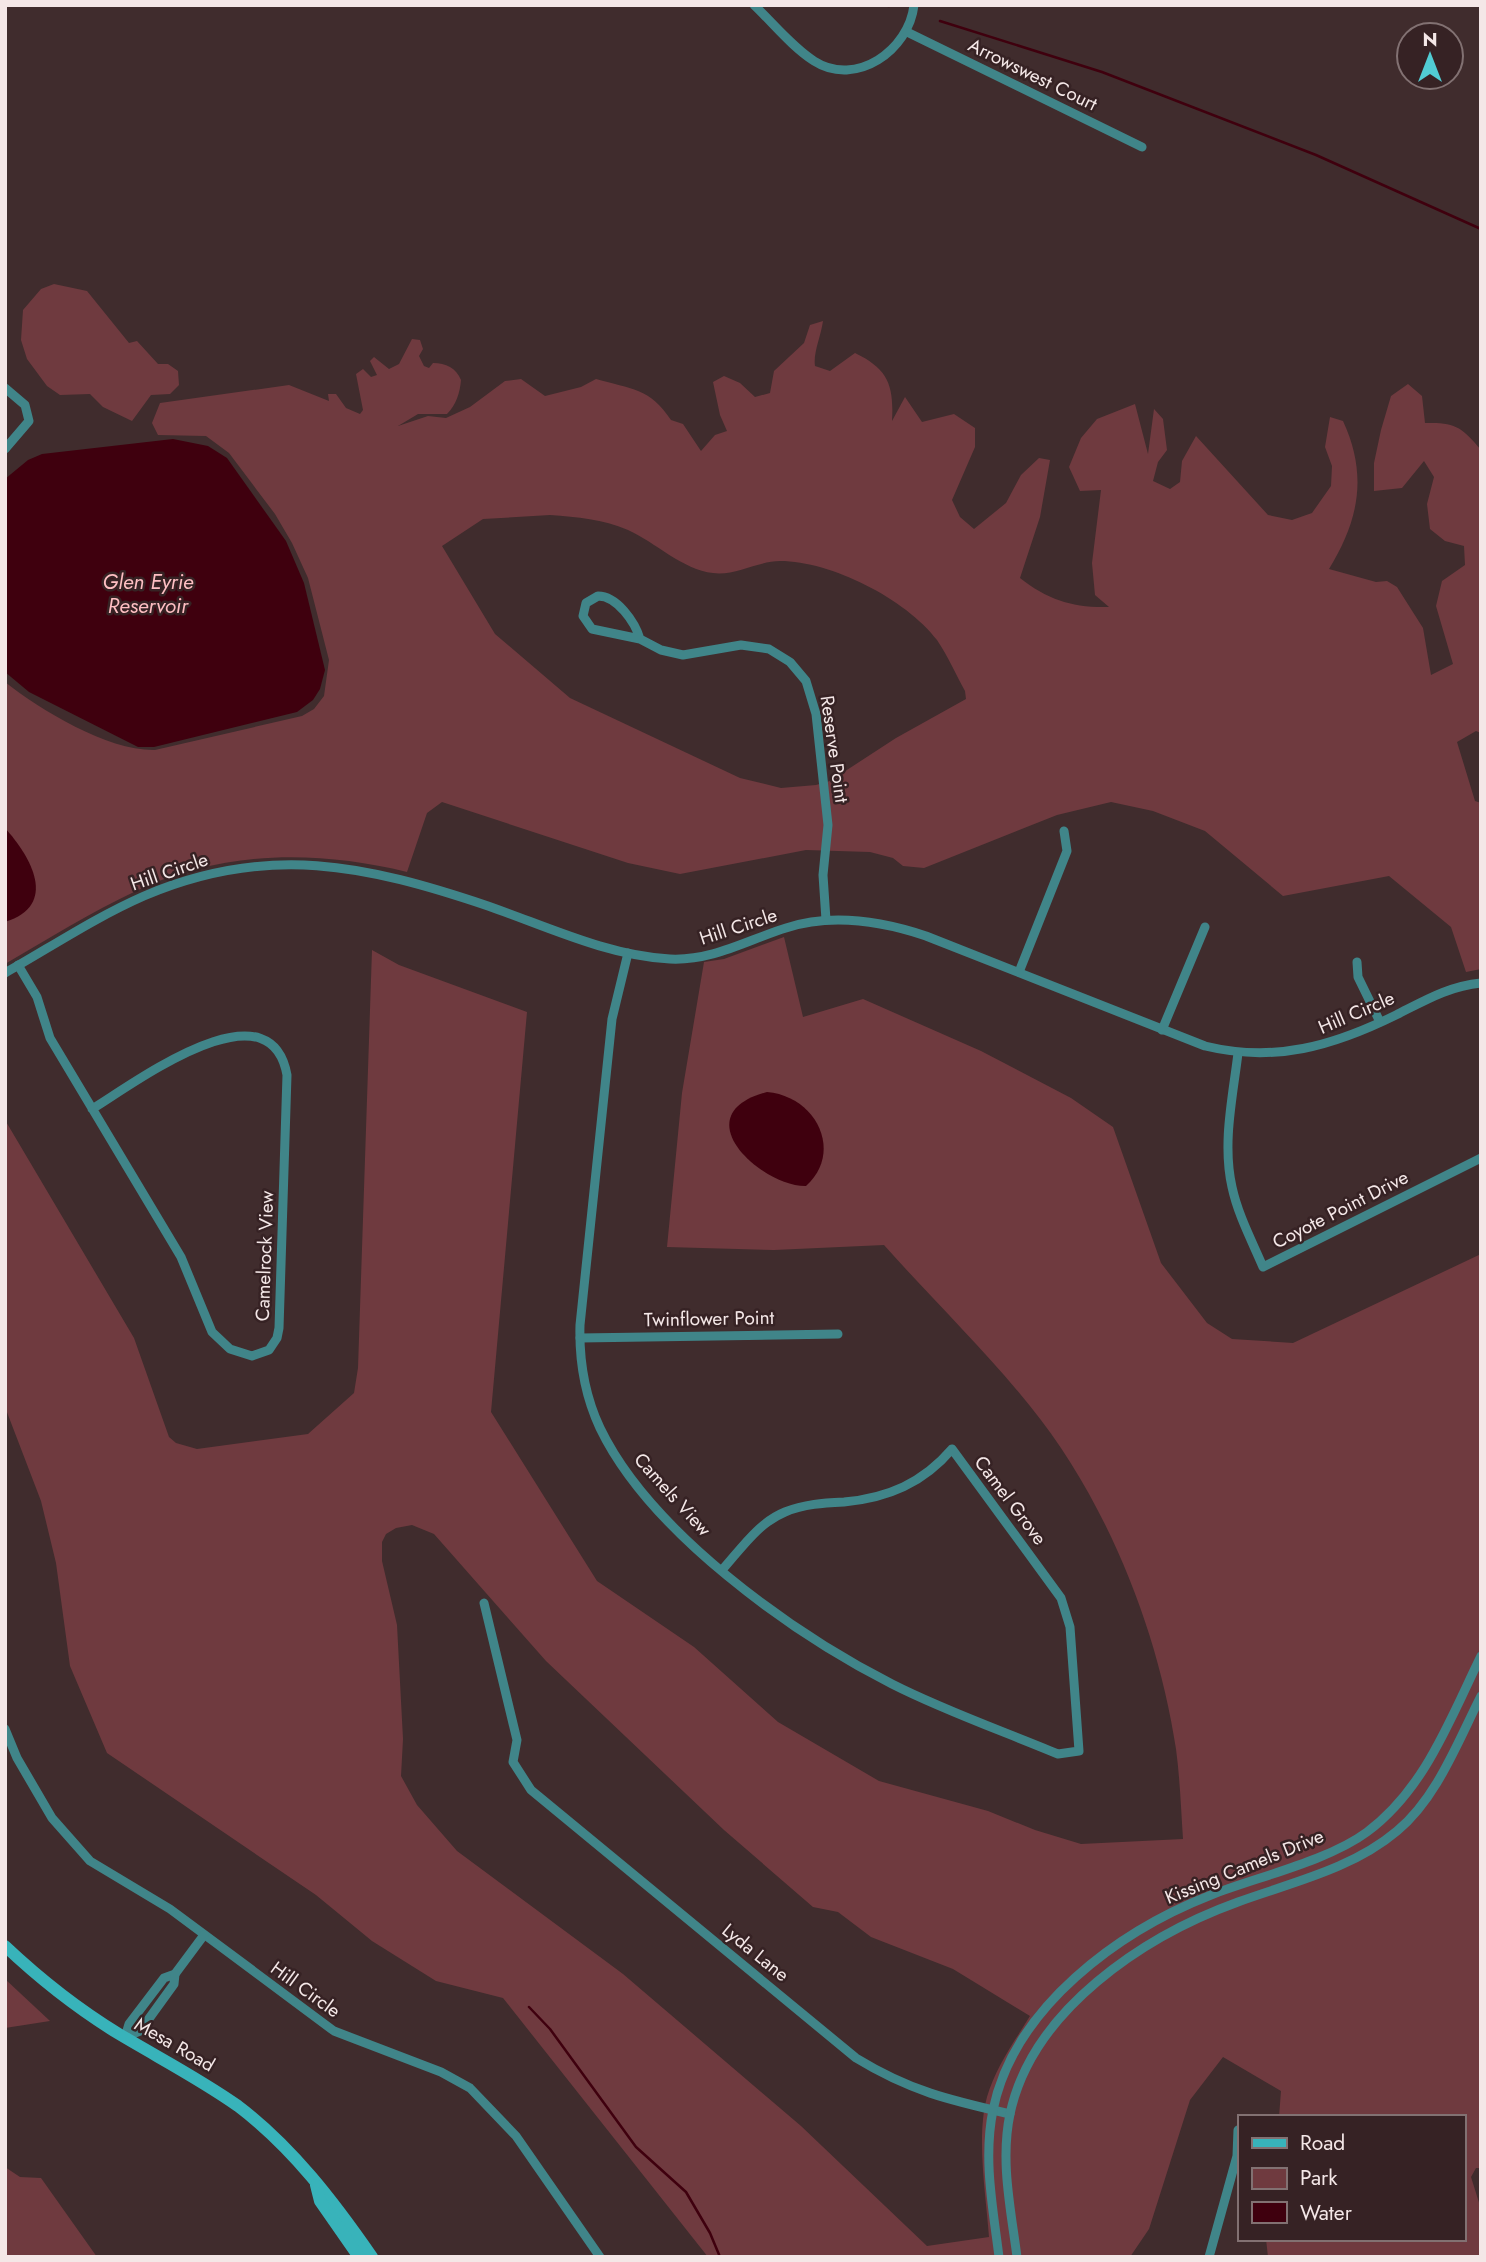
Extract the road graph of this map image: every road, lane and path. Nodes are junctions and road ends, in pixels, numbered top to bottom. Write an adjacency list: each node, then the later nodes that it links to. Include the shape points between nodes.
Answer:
1 (754, 5): 3 (street, via 808,57 836,68 859,68 874,62 896,47)
2 (914, 5): 3 (street)
3 (907, 32): 4 (street, Arrowswest Court)
4 (1142, 148)
5 (5, 388): 6 (street, via 25,405 29,421)
6 (5, 449)
7 (640, 639): 7 (street, Reserve Point, via 613,599 598,596 586,603 583,616 593,629); 9 (street, Reserve Point, via 683,655 741,645 769,649 790,662 806,681 816,714 828,825 823,867)
8 (1064, 831): 14 (street, via 1067,850)
9 (826, 920): 11 (street, Hill Circle, via 785,928 710,956 674,959); 14 (street, Hill Circle, via 906,929)
10 (1205, 927): 18 (street)
11 (628, 953): 13 (street, Hill Circle, via 401,878 289,864 239,869 164,888); 23 (street, Camels View, via 612,1019)
12 (1357, 962): 17 (street, via 1358,977)
13 (18, 965): 15 (street, Hill Circle); 20 (street, Camelrock View, via 37,997 50,1038)
14 (1019, 972): 18 (street, Hill Circle)
15 (5, 973)
16 (1481, 983): 17 (street, Hill Circle, via 1441,992)
17 (1380, 1023): 19 (street, Hill Circle, via 1308,1050)
18 (1162, 1030): 19 (street, Hill Circle)
19 (1238, 1053): 21 (street, Coyote Point Drive, via 1228,1132 1229,1168 1235,1201 1263,1267)
20 (92, 1109): 20 (street, Camelrock View, via 219,1038 259,1038 283,1061 287,1075 279,1328 269,1350 243,1355 212,1332 181,1257)
21 (1481, 1158)
22 (838, 1334): 23 (street, Twinflower Point)
23 (580, 1338): 24 (street, Camels View, via 587,1393 611,1448 668,1519)
24 (722, 1570): 29 (street, Camels View, via 823,1645 895,1686 1058,1754); 29 (street, Camel Grove, via 774,1517 799,1507 895,1492 937,1466 952,1449 1061,1598 1070,1627)
25 (484, 1603): 36 (street, Lyda Lane, via 517,1740 513,1762 531,1790 856,2058 923,2093)
26 (1481, 1656): 36 (street, Kissing Camels Drive, via 1430,1760 1389,1813 1347,1844 1192,1903 1119,1944 1043,2011 1012,2056)
27 (1481, 1696): 37 (street, Kissing Camels Drive, via 1440,1777 1397,1831 1348,1862 1208,1914 1129,1960 1050,2028 1029,2062)
28 (5, 1729): 30 (street, Hill Circle, via 41,1801 76,1848 106,1874 156,1900)
29 (1079, 1751)
30 (204, 1934): 32 (street); 42 (street, Hill Circle, via 334,2031 442,2072 470,2088 516,2136)
31 (5, 1945): 35 (main road, Mesa Road, via 55,1989)
32 (175, 1974): 33 (street, via 164,1978); 34 (street, via 174,1984)
33 (148, 1999): 34 (street); 35 (street)
34 (158, 2007): 35 (street, via 140,2031)
35 (125, 2037): 39 (main road, Mesa Road, via 240,2108 280,2143)
36 (993, 2110): 37 (street, Lyda Lane); 43 (street, Kissing Camels Drive, via 989,2171)
37 (1010, 2114): 44 (street, Kissing Camels Drive, via 1006,2160)
38 (1238, 2130): 45 (street, via 1237,2156)
39 (316, 2185): 40 (main road, Mesa Road, via 320,2201); 41 (main road, Mesa Road, via 328,2193)
40 (359, 2257)
41 (372, 2257)
42 (600, 2257)
43 (999, 2257)
44 (1017, 2257)
45 (1209, 2257)

